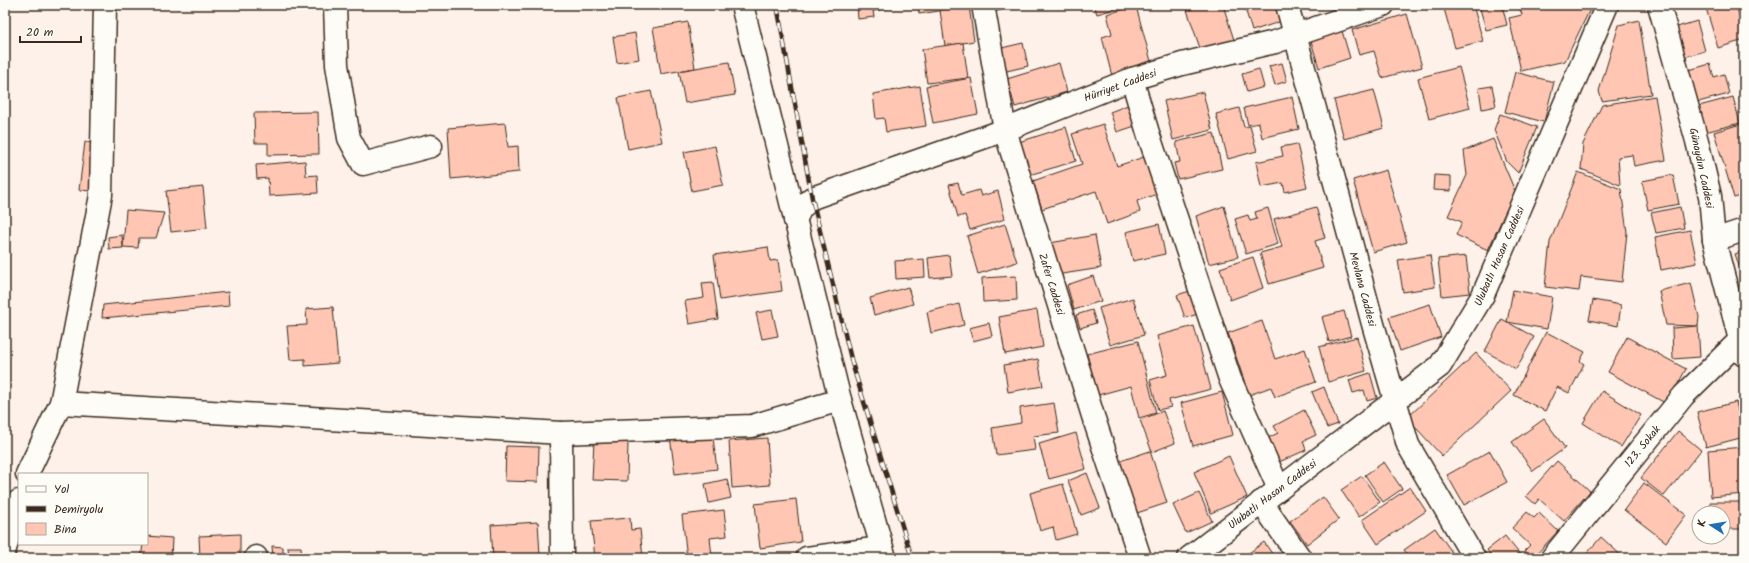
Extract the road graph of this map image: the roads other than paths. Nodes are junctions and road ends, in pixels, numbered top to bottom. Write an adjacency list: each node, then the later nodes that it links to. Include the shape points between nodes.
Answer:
1 (105, 5): 19 (street, via 101,195)
2 (334, 5): 12 (street, via 337,65 349,138 364,164)
3 (742, 5): 13 (street)
4 (983, 5): 11 (street, Zafer Caddesi)
5 (1288, 5): 9 (street, Mevlana Caddesi)
6 (1383, 5): 9 (street, Hürriyet Caddesi)
7 (1607, 5): 18 (street, Ulubatlı Hasan Caddesi, via 1483,295 1440,366)
8 (1659, 5): 15 (street, Günaydın Caddesi, via 1698,141 1710,196)
9 (1294, 35): 10 (street, Hürriyet Caddesi); 18 (street, Mevlana Caddesi)
10 (1132, 79): 11 (street, Hürriyet Caddesi); 22 (street, via 1230,379)
11 (1005, 130): 13 (street, Hürriyet Caddesi, via 812,198 801,208); 30 (street, Zafer Caddesi)
12 (431, 146)
13 (795, 220): 17 (street)
14 (1744, 230): 15 (street)
15 (1714, 240): 16 (street, Günaydın Caddesi)
16 (1742, 348): 33 (street, 123. Sokak, via 1684,395)
17 (840, 400): 20 (street, via 752,426); 26 (street)
18 (1394, 401): 22 (street, Ulubatlı Hasan Caddesi); 32 (street, Mevlana Caddesi, via 1408,445)
19 (61, 403): 20 (street); 21 (street)
20 (561, 433): 28 (street)
21 (27, 473)
22 (1279, 489): 23 (street, Ulubatlı Hasan Caddesi)
23 (1262, 502): 27 (street, Ulubatlı Hasan Caddesi); 31 (street)
24 (18, 504): 25 (street)
25 (5, 549)
26 (883, 553): 29 (street)
27 (1196, 556)
28 (562, 558)
29 (807, 558)
30 (1140, 558)
31 (1300, 558)
32 (1474, 558)
33 (1552, 558)

